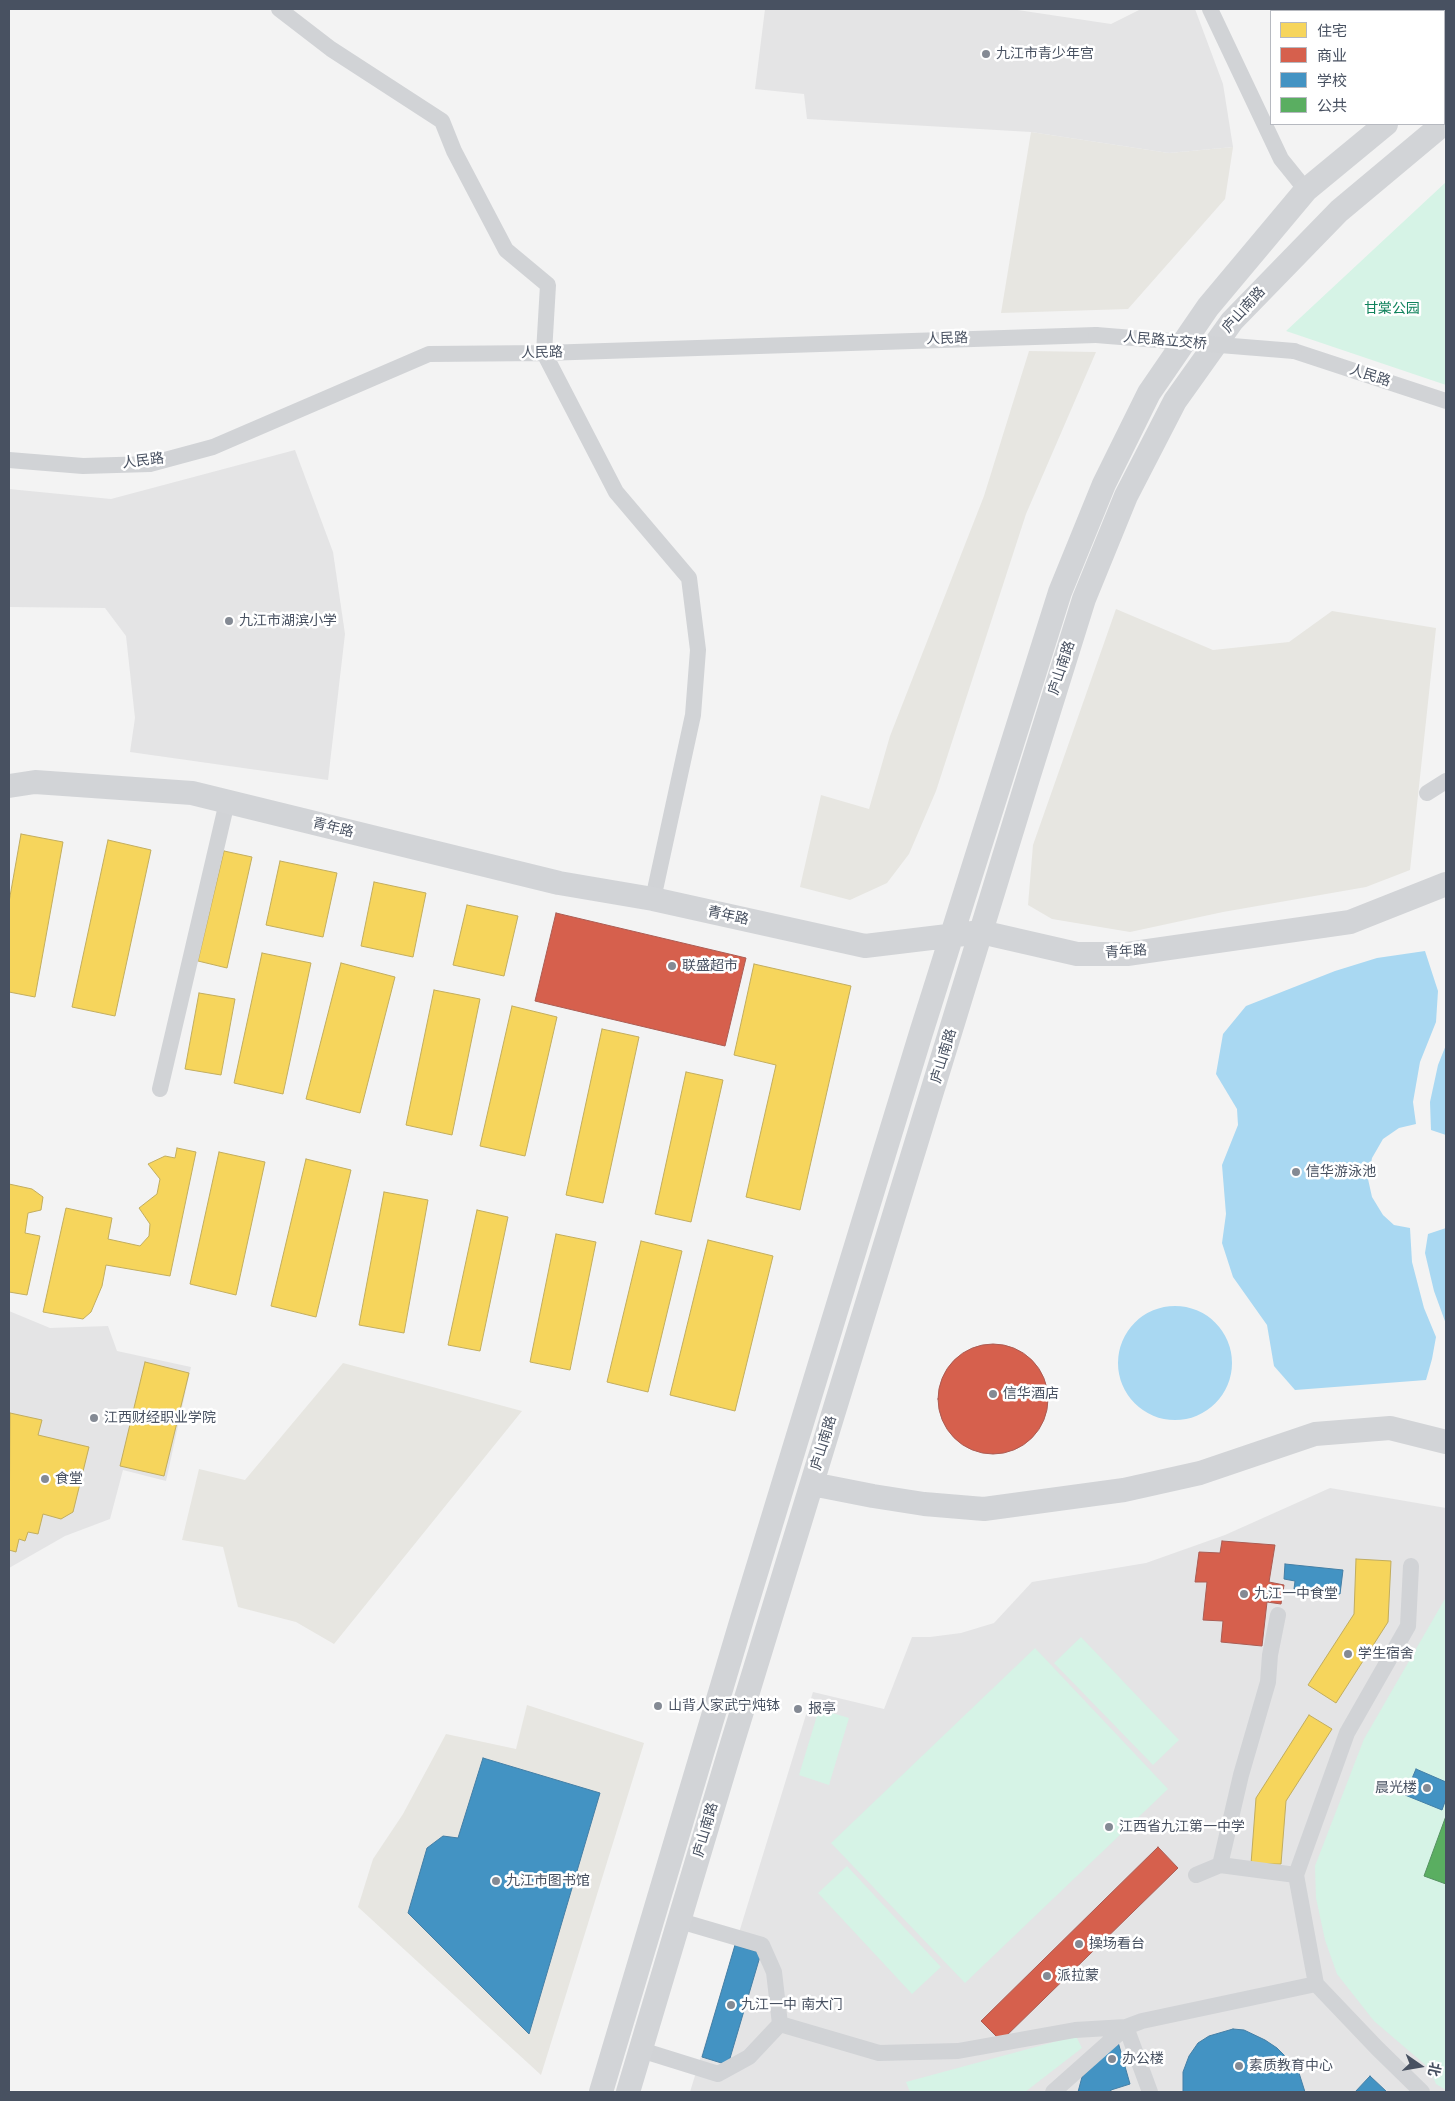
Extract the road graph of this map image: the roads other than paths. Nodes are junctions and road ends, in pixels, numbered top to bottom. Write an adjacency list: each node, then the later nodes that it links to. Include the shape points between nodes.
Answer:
1 (279, 9): 8 (street, via 331,49 442,121 454,151 506,250 548,285)
2 (1210, 9): 5 (street, via 1281,159)
3 (1385, 125): 5 (main road, 庐山南路)
4 (1443, 125): 17 (main road, 庐山南路, via 1339,211 1239,314 1175,401 1126,496 1084,599)
5 (1306, 190): 18 (main road, 庐山南路, via 1208,307 1149,393 1104,484 1060,592)
6 (1096, 336): 7 (street, 人民路立交桥, bridge); 8 (street, 人民路)
7 (1294, 351): 9 (street, 人民路)
8 (544, 353): 10 (street, 人民路, via 429,354 213,447 150,464 83,466); 16 (street, via 616,492 689,578 698,650 693,715)
9 (1446, 401)
10 (9, 460)
11 (1446, 781): 13 (street)
12 (9, 786): 14 (main road, 青年路, via 35,782 192,793)
13 (1427, 793)
14 (227, 802): 16 (main road, 青年路, via 559,883); 19 (street)
15 (1446, 884): 17 (main road, 青年路, via 1350,922 1127,954 1077,954)
16 (652, 899): 18 (main road, 青年路, via 865,946)
17 (981, 932): 18 (main road, 青年路); 21 (main road, 庐山南路)
18 (952, 936): 32 (main road, 庐山南路, via 744,1610)
19 (160, 1089)
20 (1446, 1442): 21 (main road, via 1390,1428 1315,1434 1171,1480 1124,1490 984,1509 898,1500)
21 (812, 1484): 27 (main road, 庐山南路)
22 (1412, 1566): 26 (street, via 1408,1626 1347,1733)
23 (1278, 1615): 24 (street, via 1268,1682 1241,1774)
24 (1220, 1865): 25 (street); 26 (street)
25 (1196, 1875)
26 (1296, 1875): 28 (street)
27 (680, 1920): 29 (street, via 762,1945 774,1972); 31 (main road, 庐山南路)
28 (1316, 1984): 30 (street); 36 (street)
29 (780, 2024): 30 (street, via 879,2052 958,2051 1075,2030); 31 (street, via 749,2058 718,2074)
30 (1126, 2027): 34 (street); 35 (street)
31 (641, 2050): 33 (main road, 庐山南路)
32 (601, 2092)
33 (628, 2092)
34 (1053, 2092)
35 (1150, 2092)
36 (1422, 2092)

